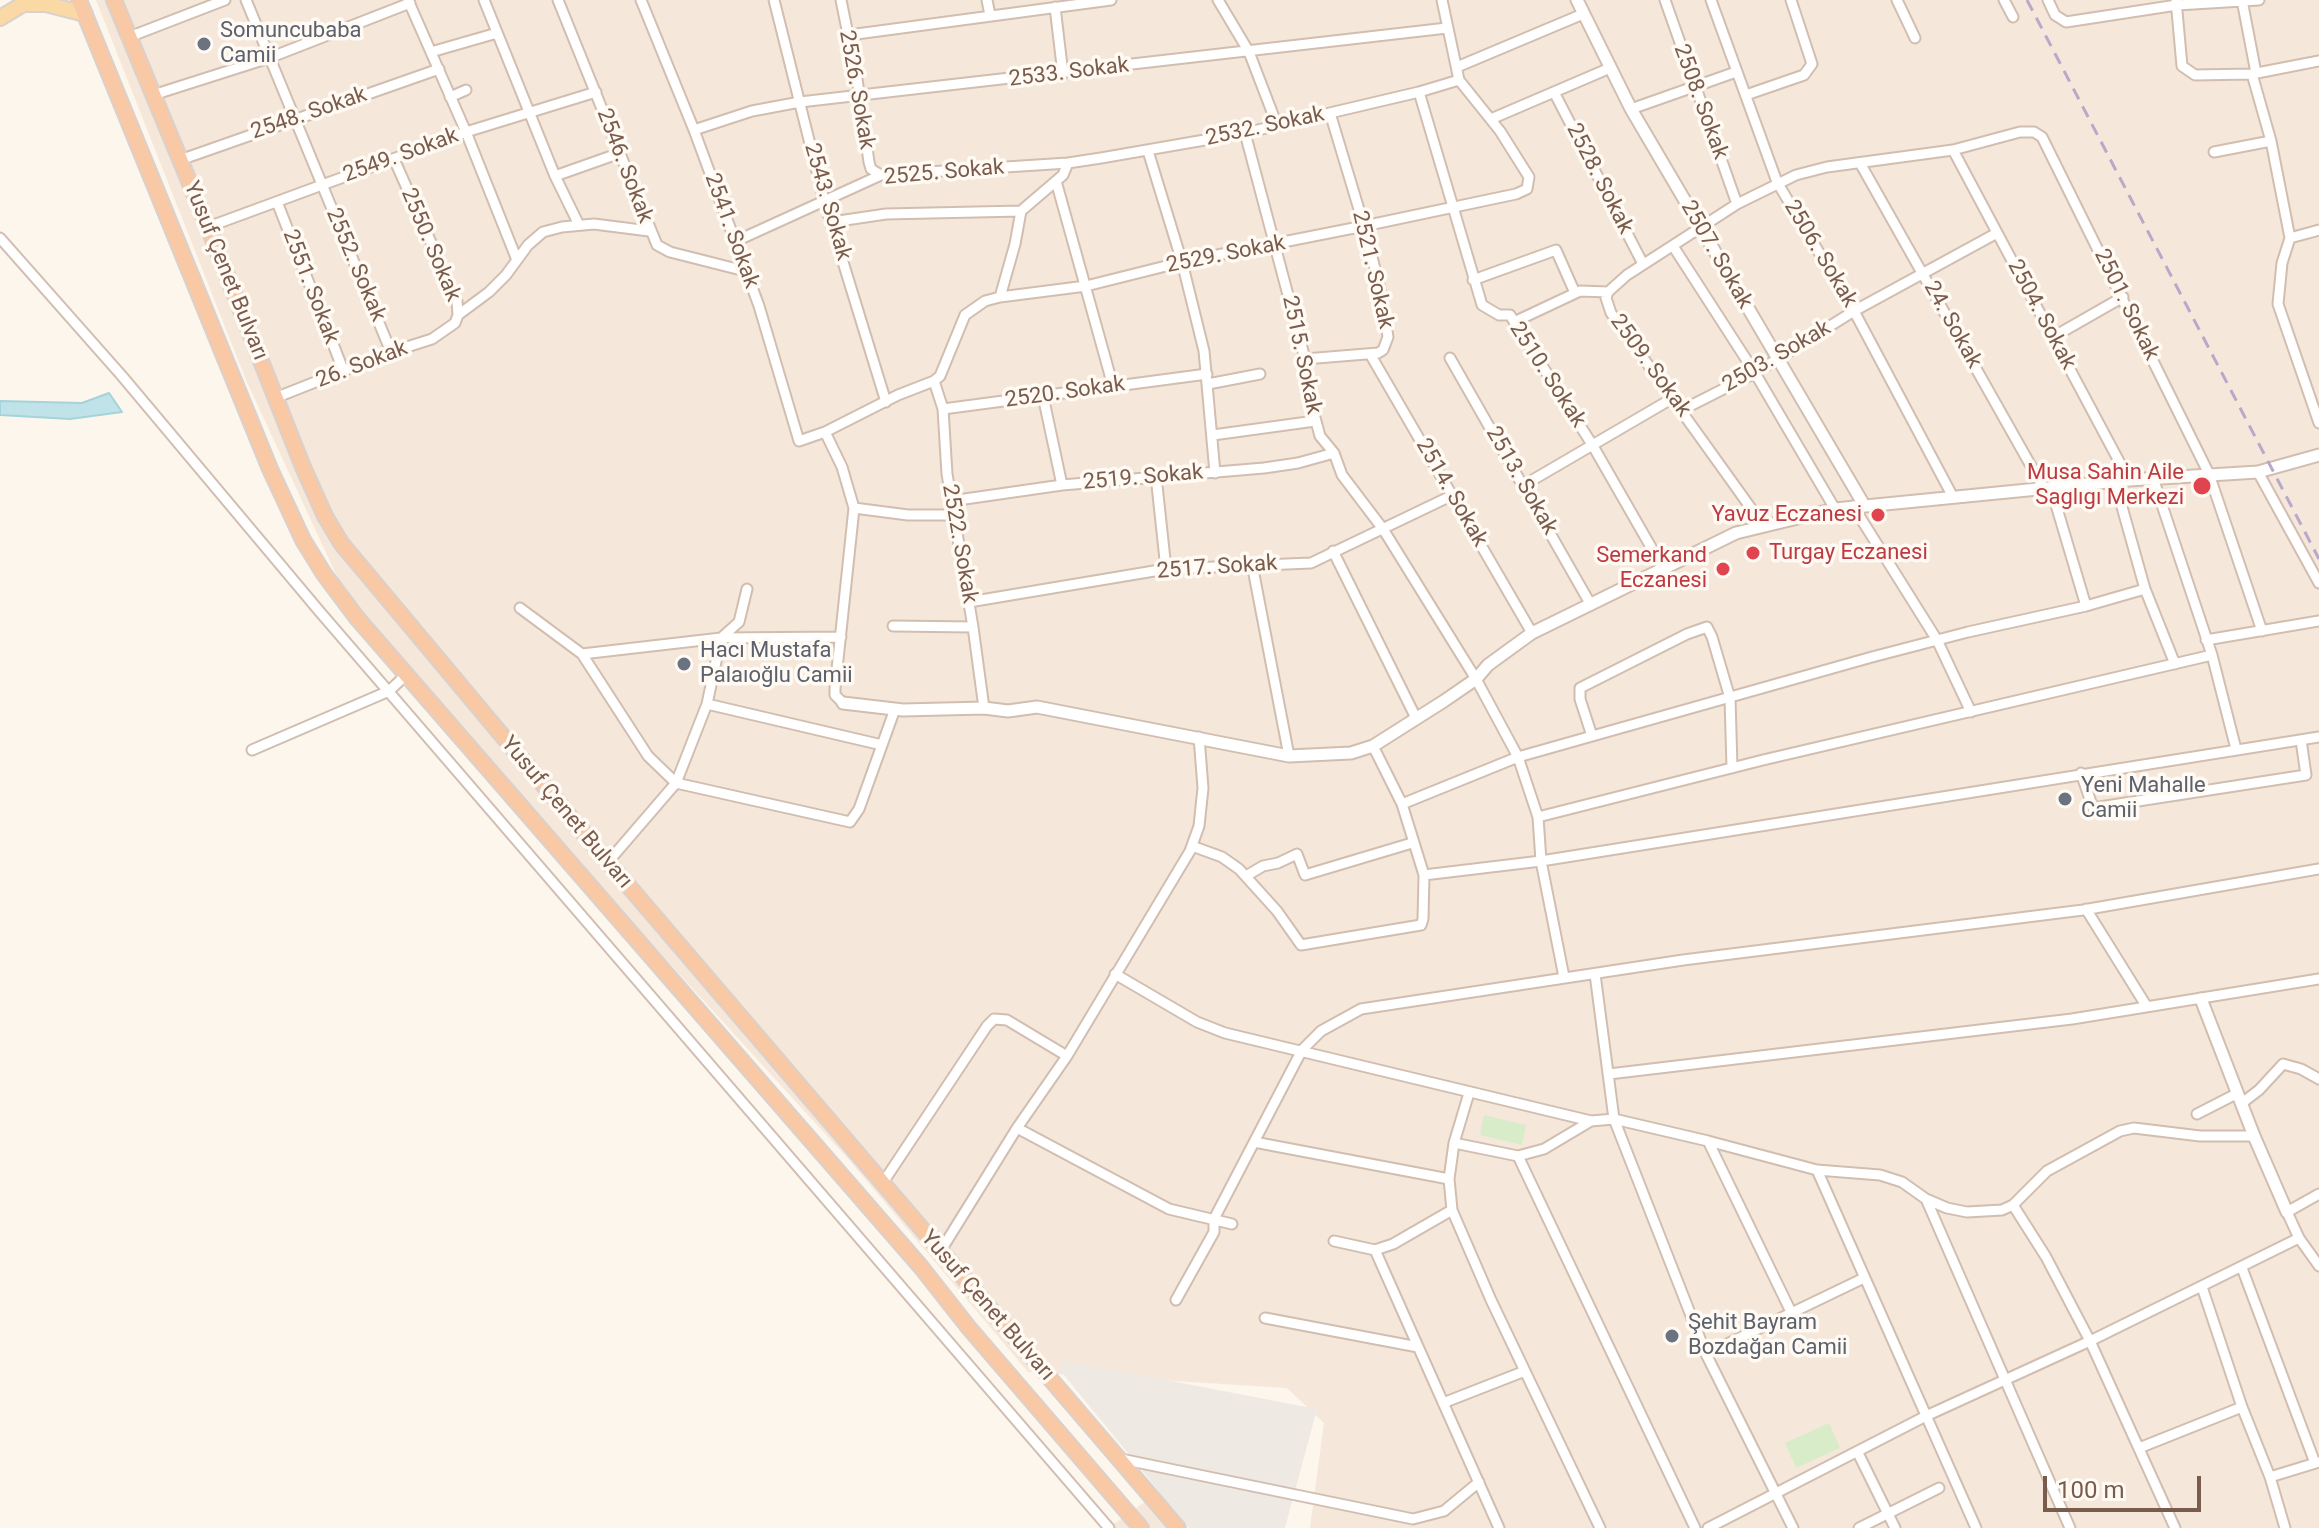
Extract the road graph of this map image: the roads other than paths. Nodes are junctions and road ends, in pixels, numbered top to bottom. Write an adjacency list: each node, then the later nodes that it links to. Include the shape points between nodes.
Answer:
1 (114, 0): 34 (highway, Yusuf Çenet Bulvarı)
2 (225, 0): 34 (street)
3 (246, 0): 38 (street, 2552. Sokak)
4 (484, 0): 32 (street)
5 (558, 0): 49 (street, 2546. Sokak)
6 (641, 0): 63 (street, 2541. Sokak)
7 (774, 0): 56 (street, 2543. Sokak)
8 (841, 0): 33 (street, 2526. Sokak)
9 (987, 0): 28 (street)
10 (1111, 0): 26 (street)
11 (1218, 0): 37 (street)
12 (1442, 0): 31 (street)
13 (1577, 0): 27 (street, 2507. Sokak)
14 (1665, 0): 47 (street, 2508. Sokak)
15 (1711, 0): 43 (street, 2506. Sokak)
16 (1791, 0): 53 (street, via 1812,64 1804,75)
17 (1897, 0): 35 (street)
18 (2004, 0): 29 (street)
19 (2048, 0): 24 (street, via 2055,15 2066,22)
20 (2259, 0): 21 (street)
21 (2242, 1): 24 (street); 44 (street)
22 (27, 2): 25 (main road); 30 (main road)
23 (409, 2): 36 (street); 38 (street)
24 (2177, 2): 44 (street, via 2182,66 2195,75)
25 (82, 7): 180 (highway, Yusuf Çenet Bulvarı, via 297,528 333,587)
26 (1055, 7): 28 (street); 45 (street)
27 (1583, 14): 40 (street); 41 (street, 2507. Sokak)
28 (990, 15): 33 (street)
29 (2013, 17)
30 (0, 18)
31 (1447, 28): 37 (street, 2533. Sokak); 40 (street)
32 (497, 33): 36 (street); 58 (street)
33 (849, 35): 55 (street, 2526. Sokak)
34 (129, 37): 52 (highway, Yusuf Çenet Bulvarı)
35 (1915, 38)
36 (431, 52): 42 (street)
37 (1249, 52): 45 (street, 2533. Sokak); 62 (street)
38 (269, 58): 52 (street); 60 (street, 2552. Sokak)
39 (2319, 61): 44 (street)
40 (1457, 67): 46 (street)
41 (1610, 68): 51 (street); 57 (street, 2507. Sokak)
42 (439, 69): 54 (street); 60 (street, 2548. Sokak)
43 (1736, 72): 47 (street); 53 (street, 2506. Sokak)
44 (2254, 73): 66 (street)
45 (1063, 74): 55 (street, 2533. Sokak)
46 (1459, 80): 50 (street, 2532. Sokak); 61 (street)
47 (1694, 86): 57 (street); 82 (street, 2508. Sokak)
48 (466, 90): 54 (street)
49 (596, 92): 58 (street, 2549. Sokak); 70 (street, 2546. Sokak)
50 (1419, 92): 59 (street, 2532. Sokak); 83 (street, 2510. Sokak)
51 (1555, 94): 61 (street); 100 (street, 2528. Sokak)
52 (153, 95): 72 (highway, Yusuf Çenet Bulvarı)
53 (1746, 95): 78 (street, 2506. Sokak)
54 (450, 97): 64 (street)
55 (861, 97): 56 (street, 2533. Sokak); 75 (street, 2526. Sokak, via 869,162)
56 (800, 102): 63 (street, 2533. Sokak); 80 (street, 2543. Sokak)
57 (1631, 109): 89 (street, 2507. Sokak)
58 (528, 112): 64 (street, 2549. Sokak); 76 (street)
59 (1330, 113): 62 (street, 2532. Sokak); 87 (street, 2521. Sokak)
60 (296, 119): 72 (street, 2548. Sokak); 79 (street, 2552. Sokak)
61 (1491, 119): 83 (street, 2529. Sokak, via 1529,177 1527,189)
62 (1277, 125): 65 (street, 2532. Sokak)
63 (694, 130): 95 (street, 2541. Sokak)
64 (466, 132): 71 (street, 2549. Sokak); 98 (street)
65 (1245, 133): 68 (street, 2532. Sokak); 96 (street, 2515. Sokak)
66 (2271, 141): 69 (street); 94 (street)
67 (1953, 150): 74 (street); 92 (street, 2504. Sokak); 108 (street, 2501. Sokak, via 2020,132 2042,137)
68 (1148, 151): 73 (street, 2532. Sokak); 99 (street)
69 (2214, 152)
70 (620, 153): 76 (street); 91 (street, 2546. Sokak)
71 (394, 159): 79 (street, 2549. Sokak); 110 (street, 2550. Sokak, via 457,301)
72 (180, 160): 88 (highway, Yusuf Çenet Bulvarı)
73 (1068, 163): 75 (street, 2525. Sokak); 77 (street)
74 (1860, 163): 78 (street); 102 (street, 24. Sokak)
75 (881, 175): 80 (street, 2525. Sokak)
76 (555, 176): 86 (street)
77 (1056, 181): 84 (street); 104 (street)
78 (1777, 182): 82 (street, 2509. Sokak); 109 (street, 2506. Sokak)
79 (322, 184): 81 (street, 2549. Sokak); 114 (street, 2552. Sokak)
80 (824, 200): 85 (street, 2543. Sokak); 95 (street, 2525. Sokak)
81 (277, 202): 88 (street, 2549. Sokak); 119 (street, 2551. Sokak)
82 (1737, 204): 89 (street, 2509. Sokak)
83 (1452, 207): 87 (street, 2529. Sokak); 103 (street, 2510. Sokak)
84 (1021, 211): 85 (street, via 886,214); 107 (street)
85 (832, 222): 128 (street, 2543. Sokak)
86 (579, 225): 91 (street); 98 (street, via 543,232)
87 (1364, 226): 96 (street, 2529. Sokak); 115 (street, 2521. Sokak, via 1388,337 1383,350)
88 (208, 227): 126 (highway, Yusuf Çenet Bulvarı)
89 (1701, 229): 97 (street, 2509. Sokak); 118 (street, 2507. Sokak)
90 (2319, 230): 94 (street)
91 (649, 231): 101 (street, 2546. Sokak, via 657,245 670,252)
92 (1997, 233): 102 (street, 2503. Sokak); 113 (street, 2504. Sokak)
93 (0, 238): 182 (street)
94 (2290, 238): 132 (street, via 2278,304)
95 (734, 242): 101 (street, 2541. Sokak)
96 (1277, 245): 99 (street, 2529. Sokak); 117 (street, 2515. Sokak)
97 (1673, 246): 100 (street, 2509. Sokak); 120 (street)
98 (517, 260): 110 (street, via 489,292)
99 (1182, 262): 104 (street, 2529. Sokak); 122 (street)
100 (1643, 264): 105 (street, 2509. Sokak)
101 (745, 271): 133 (street, 2541. Sokak, via 796,435 799,441)
102 (1923, 274): 109 (street, 2503. Sokak); 147 (street, 24. Sokak)
103 (1473, 280): 106 (street, via 1556,250); 111 (street, 2510. Sokak, via 1482,305 1510,315)
104 (1086, 286): 107 (street, 2529. Sokak); 124 (street)
105 (1608, 292): 106 (street); 127 (street, 2509. Sokak, via 1611,313)
106 (1575, 293): 111 (street)
107 (1000, 297): 123 (street, 2529. Sokak, via 965,315)
108 (2123, 297): 113 (street); 140 (street, 2501. Sokak)
109 (1854, 311): 118 (street, 2503. Sokak); 149 (street, 2506. Sokak)
110 (458, 315): 112 (street, 2550. Sokak)
111 (1514, 322): 135 (street, 2510. Sokak)
112 (449, 330): 114 (street, 26. Sokak)
113 (2053, 337): 143 (street, 2504. Sokak)
114 (391, 352): 119 (street, 26. Sokak)
115 (1370, 354): 117 (street, 2521. Sokak); 148 (street, 2514. Sokak)
116 (1450, 358): 146 (street, 2513. Sokak)
117 (1305, 359): 131 (street, 2515. Sokak)
118 (1777, 360): 120 (street, 2503. Sokak); 151 (street, 2507. Sokak)
119 (344, 372): 126 (street, 26. Sokak)
120 (1755, 373): 130 (street, 2503. Sokak); 153 (street)
121 (1260, 374): 122 (street, 2520. Sokak)
122 (1208, 379): 124 (street, 2520. Sokak); 134 (street)
123 (934, 381): 128 (street); 129 (street, 2522. Sokak)
124 (1113, 386): 125 (street, 2520. Sokak)
125 (1043, 396): 129 (street, 2520. Sokak); 145 (street)
126 (275, 398): 208 (highway, Yusuf Çenet Bulvarı, via 341,543)
127 (1673, 398): 130 (street, 2509. Sokak); 135 (street)
128 (886, 402): 133 (street)
129 (943, 409): 150 (street, 2522. Sokak)
130 (1682, 410): 155 (street, 2509. Sokak)
131 (1315, 421): 134 (street); 136 (street, 2515. Sokak)
132 (2319, 423)
133 (825, 432): 152 (street)
134 (1213, 435): 139 (street)
135 (1593, 446): 146 (street); 159 (street, 2510. Sokak)
136 (1334, 453): 139 (street, 2519. Sokak); 156 (street, 2515. Sokak, via 1342,475)
137 (2319, 455): 138 (street)
138 (2258, 472): 140 (street); 161 (street)
139 (1215, 473): 141 (street, 2519. Sokak)
140 (2209, 474): 142 (street); 171 (street, 2501. Sokak)
141 (1156, 476): 145 (street, 2519. Sokak); 160 (street)
142 (2153, 478): 143 (street); 176 (street)
143 (2129, 480): 144 (street)
144 (2115, 482): 147 (street); 163 (street)
145 (1062, 485): 150 (street, 2519. Sokak)
146 (1524, 485): 165 (street, 2513. Sokak)
147 (2047, 488): 149 (street); 166 (street, 24. Sokak)
148 (1453, 495): 156 (street, 2517. Sokak); 172 (street, 2514. Sokak)
149 (1953, 497): 151 (street)
150 (951, 501): 154 (street, 2522. Sokak)
151 (1859, 506): 153 (street); 175 (street)
152 (854, 508): 154 (street); 173 (street)
153 (1835, 509): 155 (street)
154 (953, 515): 164 (street, 2522. Sokak)
155 (1763, 525): 159 (street)
156 (1383, 529): 157 (street, 2517. Sokak); 181 (street, 2515. Sokak)
157 (1333, 551): 158 (street, 2517. Sokak, via 1311,563); 189 (street)
158 (1252, 564): 160 (street, 2517. Sokak); 198 (street)
159 (1663, 568): 165 (street)
160 (1166, 569): 164 (street, 2517. Sokak)
161 (2319, 583)
162 (747, 589): 174 (street, via 739,622)
163 (2145, 589): 166 (street); 179 (street)
164 (969, 602): 170 (street, 2522. Sokak)
165 (1591, 605): 172 (street)
166 (2086, 606): 175 (street)
167 (520, 608): 177 (street)
168 (2319, 621): 171 (street)
169 (893, 626): 170 (street)
170 (973, 627): 186 (street, 2522. Sokak)
171 (2262, 631): 176 (street)
172 (1532, 633): 181 (street)
173 (841, 637): 174 (street); 184 (street, via 835,695)
174 (721, 638): 177 (street); 185 (street)
175 (1937, 640): 183 (street); 188 (street)
176 (2206, 640): 178 (street)
177 (582, 654): 202 (street, via 648,756)
178 (2212, 655): 179 (street); 196 (street)
179 (2175, 664): 188 (street)
180 (406, 675): 182 (street); 273 (highway, Yusuf Çenet Bulvarı, via 883,1222)
181 (1476, 679): 189 (street); 199 (street, 2515. Sokak)
182 (389, 691): 197 (street); 272 (street)
183 (1730, 698): 190 (street); 190 (street, via 1707,627 1580,688); 200 (street)
184 (843, 703): 187 (street)
185 (707, 704): 194 (street); 202 (street)
186 (984, 708): 187 (street); 191 (street, via 1037,707)
187 (895, 709): 194 (street)
188 (1971, 712): 200 (street)
189 (1416, 718): 195 (street)
190 (1592, 736): 199 (street)
191 (1199, 737): 198 (street); 206 (street, via 1203,788)
192 (2319, 737): 193 (street)
193 (2301, 740): 196 (street); 201 (street, via 2306,775 2093,808)
194 (882, 745): 202 (street, via 850,822)
195 (1373, 746): 198 (street, via 1342,754); 203 (street)
196 (2236, 749): 201 (street)
197 (252, 750)
198 (1289, 756)
199 (1518, 757): 203 (street); 204 (street, 2515. Sokak)
200 (1732, 768): 204 (street)
201 (2081, 773): 207 (street)
202 (676, 783): 208 (street)
203 (1402, 804): 205 (street)
204 (1538, 817): 207 (street, 2515. Sokak)
205 (1412, 843): 210 (street); 211 (street, via 1305,875 1297,854)
206 (1192, 846): 211 (street, via 1222,857); 213 (street)
207 (1541, 861): 210 (street); 215 (street, 2515. Sokak)
208 (608, 862): 236 (highway, Yusuf Çenet Bulvarı)
209 (2319, 869): 212 (street)
210 (1424, 875): 211 (street, via 1421,925 1301,945)
211 (1246, 876)
212 (2086, 909): 214 (street); 218 (street)
213 (1115, 974): 219 (street, via 1197,1022); 220 (street)
214 (1595, 974): 215 (street); 221 (street)
215 (1564, 977): 219 (street, via 1361,1009 1321,1031)
216 (2319, 979): 217 (street)
217 (2201, 999): 218 (street); 224 (street)
218 (2147, 1007): 221 (street)
219 (1302, 1050): 223 (street); 231 (street)
220 (1067, 1056): 228 (street); 236 (street, via 1007,1020 994,1019)
221 (1609, 1074): 226 (street)
222 (2319, 1079): 224 (street, via 2283,1064 2259,1090)
223 (1469, 1093): 227 (street); 232 (street)
224 (2240, 1098): 225 (street); 229 (street)
225 (2197, 1114)
226 (1614, 1119): 227 (street); 230 (street); 257 (street)
227 (1591, 1121): 233 (street, via 1544,1149)
228 (1017, 1128): 242 (street, via 1169,1209); 247 (street)
229 (2254, 1136): 239 (street, via 2120,1131 2047,1171); 241 (street)
230 (1708, 1141): 234 (street); 253 (street)
231 (1254, 1142): 235 (street); 242 (street)
232 (1454, 1143): 233 (street); 235 (street)
233 (1518, 1156): 277 (street)
234 (1817, 1170): 238 (street, via 1880,1175); 250 (street)
235 (1449, 1179): 240 (street)
236 (882, 1184): 247 (highway, Yusuf Çenet Bulvarı)
237 (2319, 1194): 241 (street)
238 (1926, 1199): 239 (street, via 1967,1212); 259 (street)
239 (2013, 1205): 255 (street)
240 (1452, 1210): 246 (street); 258 (street)
241 (2287, 1212): 244 (street)
242 (1214, 1219): 243 (street); 252 (street, via 1214,1232)
243 (1232, 1224)
244 (2299, 1238): 248 (street); 249 (street)
245 (1334, 1241): 246 (street)
246 (1375, 1250): 256 (street)
247 (940, 1252): 265 (highway, Yusuf Çenet Bulvarı)
248 (2319, 1266)
249 (2242, 1268): 251 (street); 266 (street)
250 (1864, 1278): 253 (street); 262 (street)
251 (2202, 1287): 255 (street); 261 (street)
252 (1176, 1300)
253 (1792, 1314): 257 (street)
254 (1265, 1318): 256 (street)
255 (2090, 1341): 259 (street); 263 (street)
256 (1418, 1347): 260 (street)
257 (1706, 1354): 270 (street)
258 (1525, 1371): 260 (street); 276 (street)
259 (2007, 1379): 262 (street); 283 (street)
260 (1443, 1403): 268 (street)
261 (2242, 1407): 263 (street); 267 (street)
262 (1926, 1416): 264 (street); 282 (street)
263 (2139, 1448): 284 (street)
264 (1858, 1453): 270 (street); 271 (street)
265 (1117, 1458): 268 (street, via 1413,1519 1444,1511); 274 (highway, Yusuf Çenet Bulvarı)
266 (2317, 1462): 267 (street)
267 (2270, 1477): 285 (street)
268 (1479, 1482): 275 (street)
269 (1939, 1488): 271 (street)
270 (1775, 1494): 278 (street); 279 (street)
271 (1888, 1514): 280 (street); 281 (street)
272 (1109, 1528)
273 (1141, 1528)
274 (1178, 1528)
275 (1499, 1528)
276 (1600, 1528)
277 (1695, 1528)
278 (1708, 1528)
279 (1793, 1528)
280 (1859, 1528)
281 (1895, 1528)
282 (1976, 1528)
283 (2070, 1528)
284 (2175, 1528)
285 (2285, 1528)

